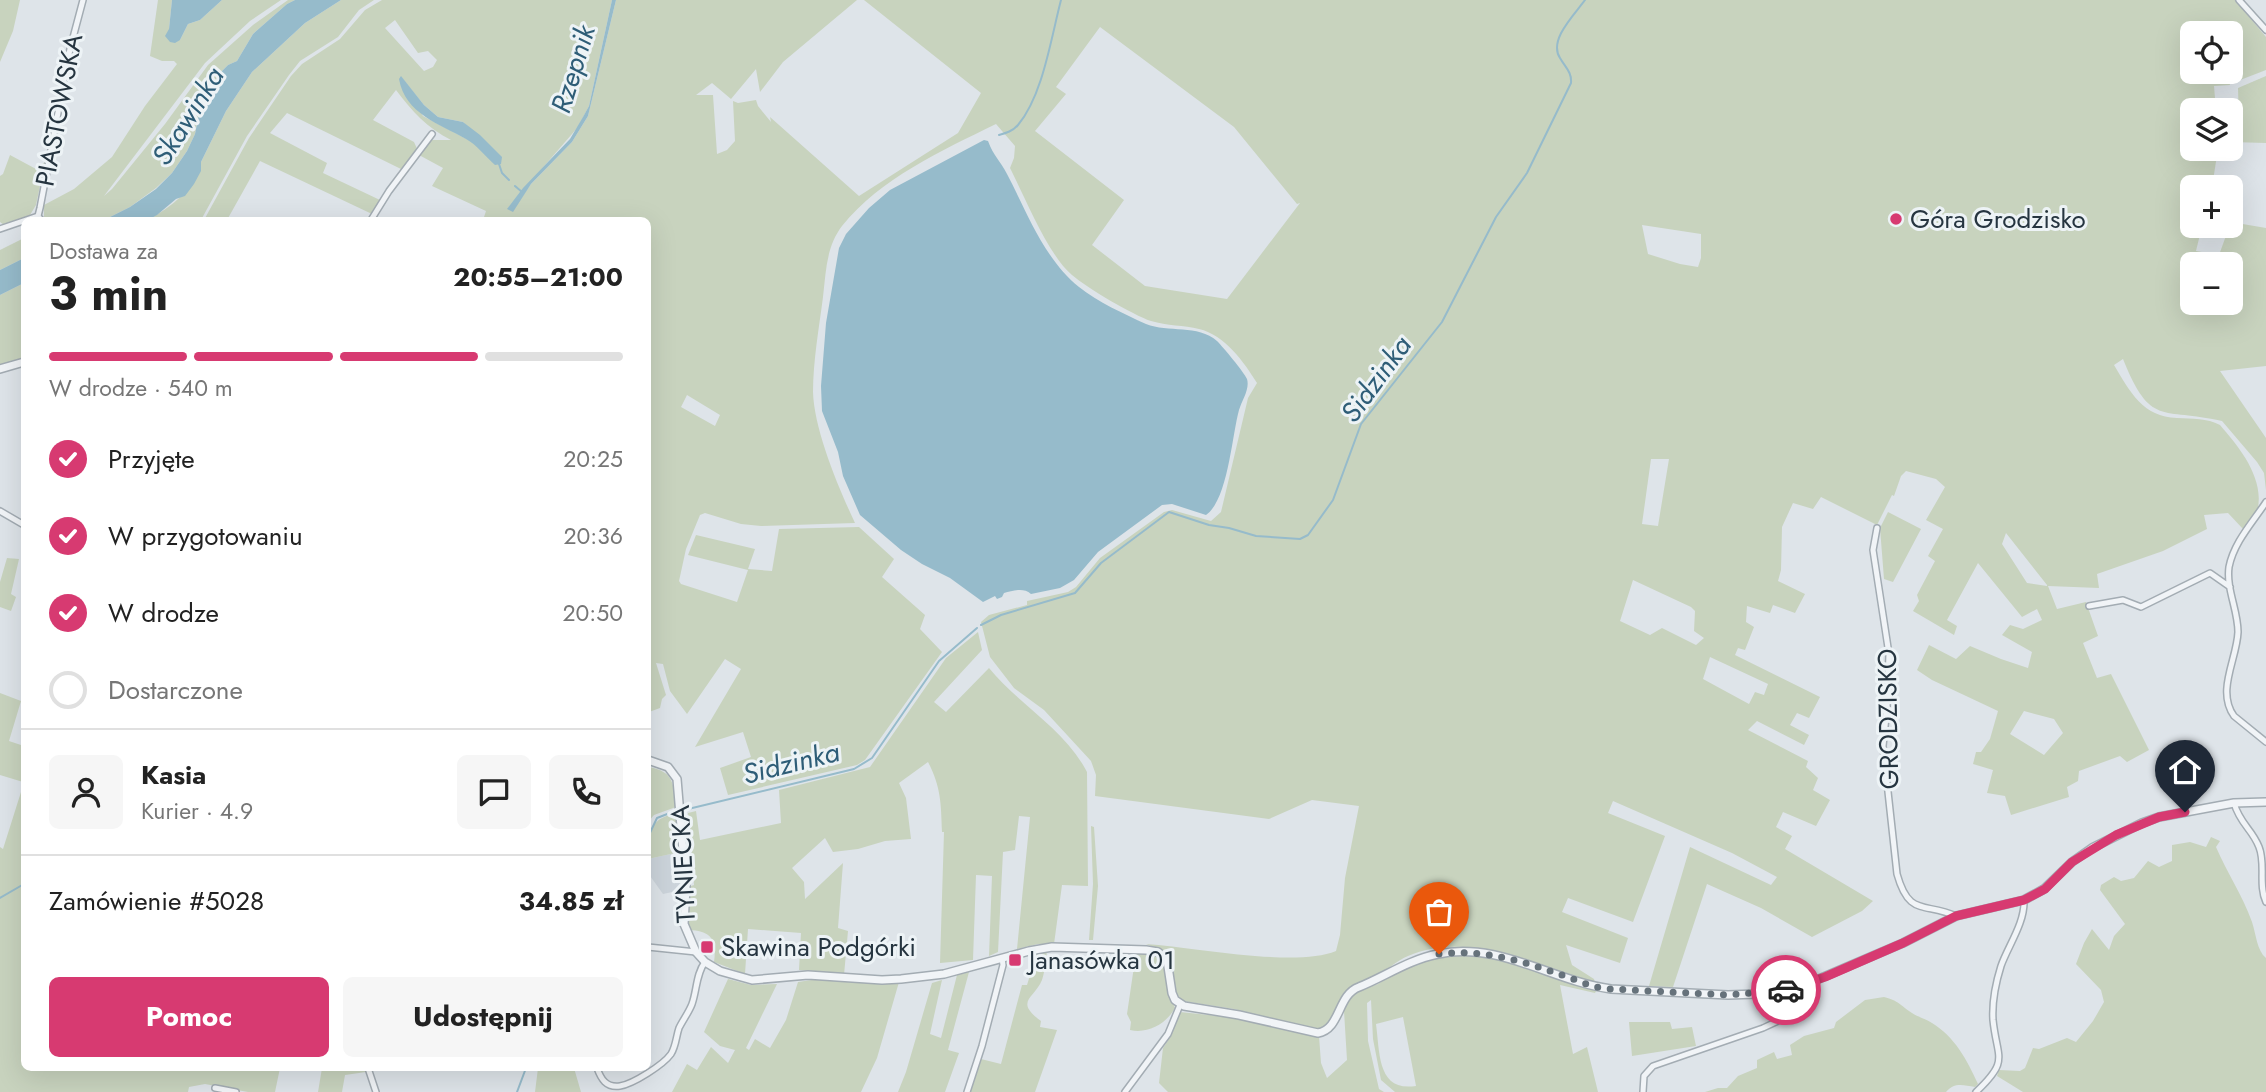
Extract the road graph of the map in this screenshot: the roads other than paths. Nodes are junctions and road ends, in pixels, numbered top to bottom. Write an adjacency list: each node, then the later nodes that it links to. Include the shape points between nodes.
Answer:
1 (83, 0): 5 (street, PIASTOWSKA)
2 (2239, 0): 3 (street)
3 (2266, 30)
4 (432, 134): 6 (street)
5 (40, 217)
6 (373, 217)
7 (21, 224): 8 (street)
8 (0, 229)
9 (21, 363): 10 (street)
10 (0, 369)
11 (2266, 502): 15 (street, via 2234,552)
12 (0, 511): 13 (street)
13 (21, 522)
14 (1877, 528): 23 (street, GRODZISKO, via 1873,550 1888,646 1883,746 1897,874 1901,890 1917,906)
15 (2230, 587): 16 (street, via 2210,573 2141,607 2123,600); 17 (street, via 2238,632 2228,704 2240,722)
16 (2090, 606)
17 (2266, 742)
18 (651, 761): 25 (street, TYNIECKA, via 674,774 686,887 684,924)
19 (2266, 802): 20 (street)
20 (2234, 803): 21 (street, via 2159,817 2116,835); 22 (street, via 2239,819 2260,849)
21 (2024, 900): 23 (street); 40 (street, via 1997,978 1993,1016 1999,1044 1997,1066)
22 (2266, 902)
23 (1956, 916): 28 (street)
24 (651, 947): 25 (street)
25 (696, 952): 27 (street, TYNIECKA)
26 (1002, 958): 27 (street, TYNIECKA, via 944,974 882,980 808,975 752,980); 29 (street, TYNIECKA, via 1066,947 1153,951 1167,960 1172,993); 37 (street)
27 (705, 962): 30 (street, via 674,1049)
28 (1800, 987): 29 (street, via 1728,995 1611,989 1507,958 1461,951 1405,963 1352,990 1322,1032); 39 (street, via 1797,1012 1653,1066 1644,1076)
29 (1180, 1005): 38 (street, via 1168,1034)
30 (651, 1070)
31 (369, 1071): 36 (street)
32 (598, 1071): 33 (street, via 609,1086 621,1086)
33 (650, 1071)
34 (215, 1088): 35 (street)
35 (236, 1092)
36 (376, 1092)
37 (967, 1092)
38 (1125, 1092)
39 (1643, 1092)
40 (1976, 1092)

